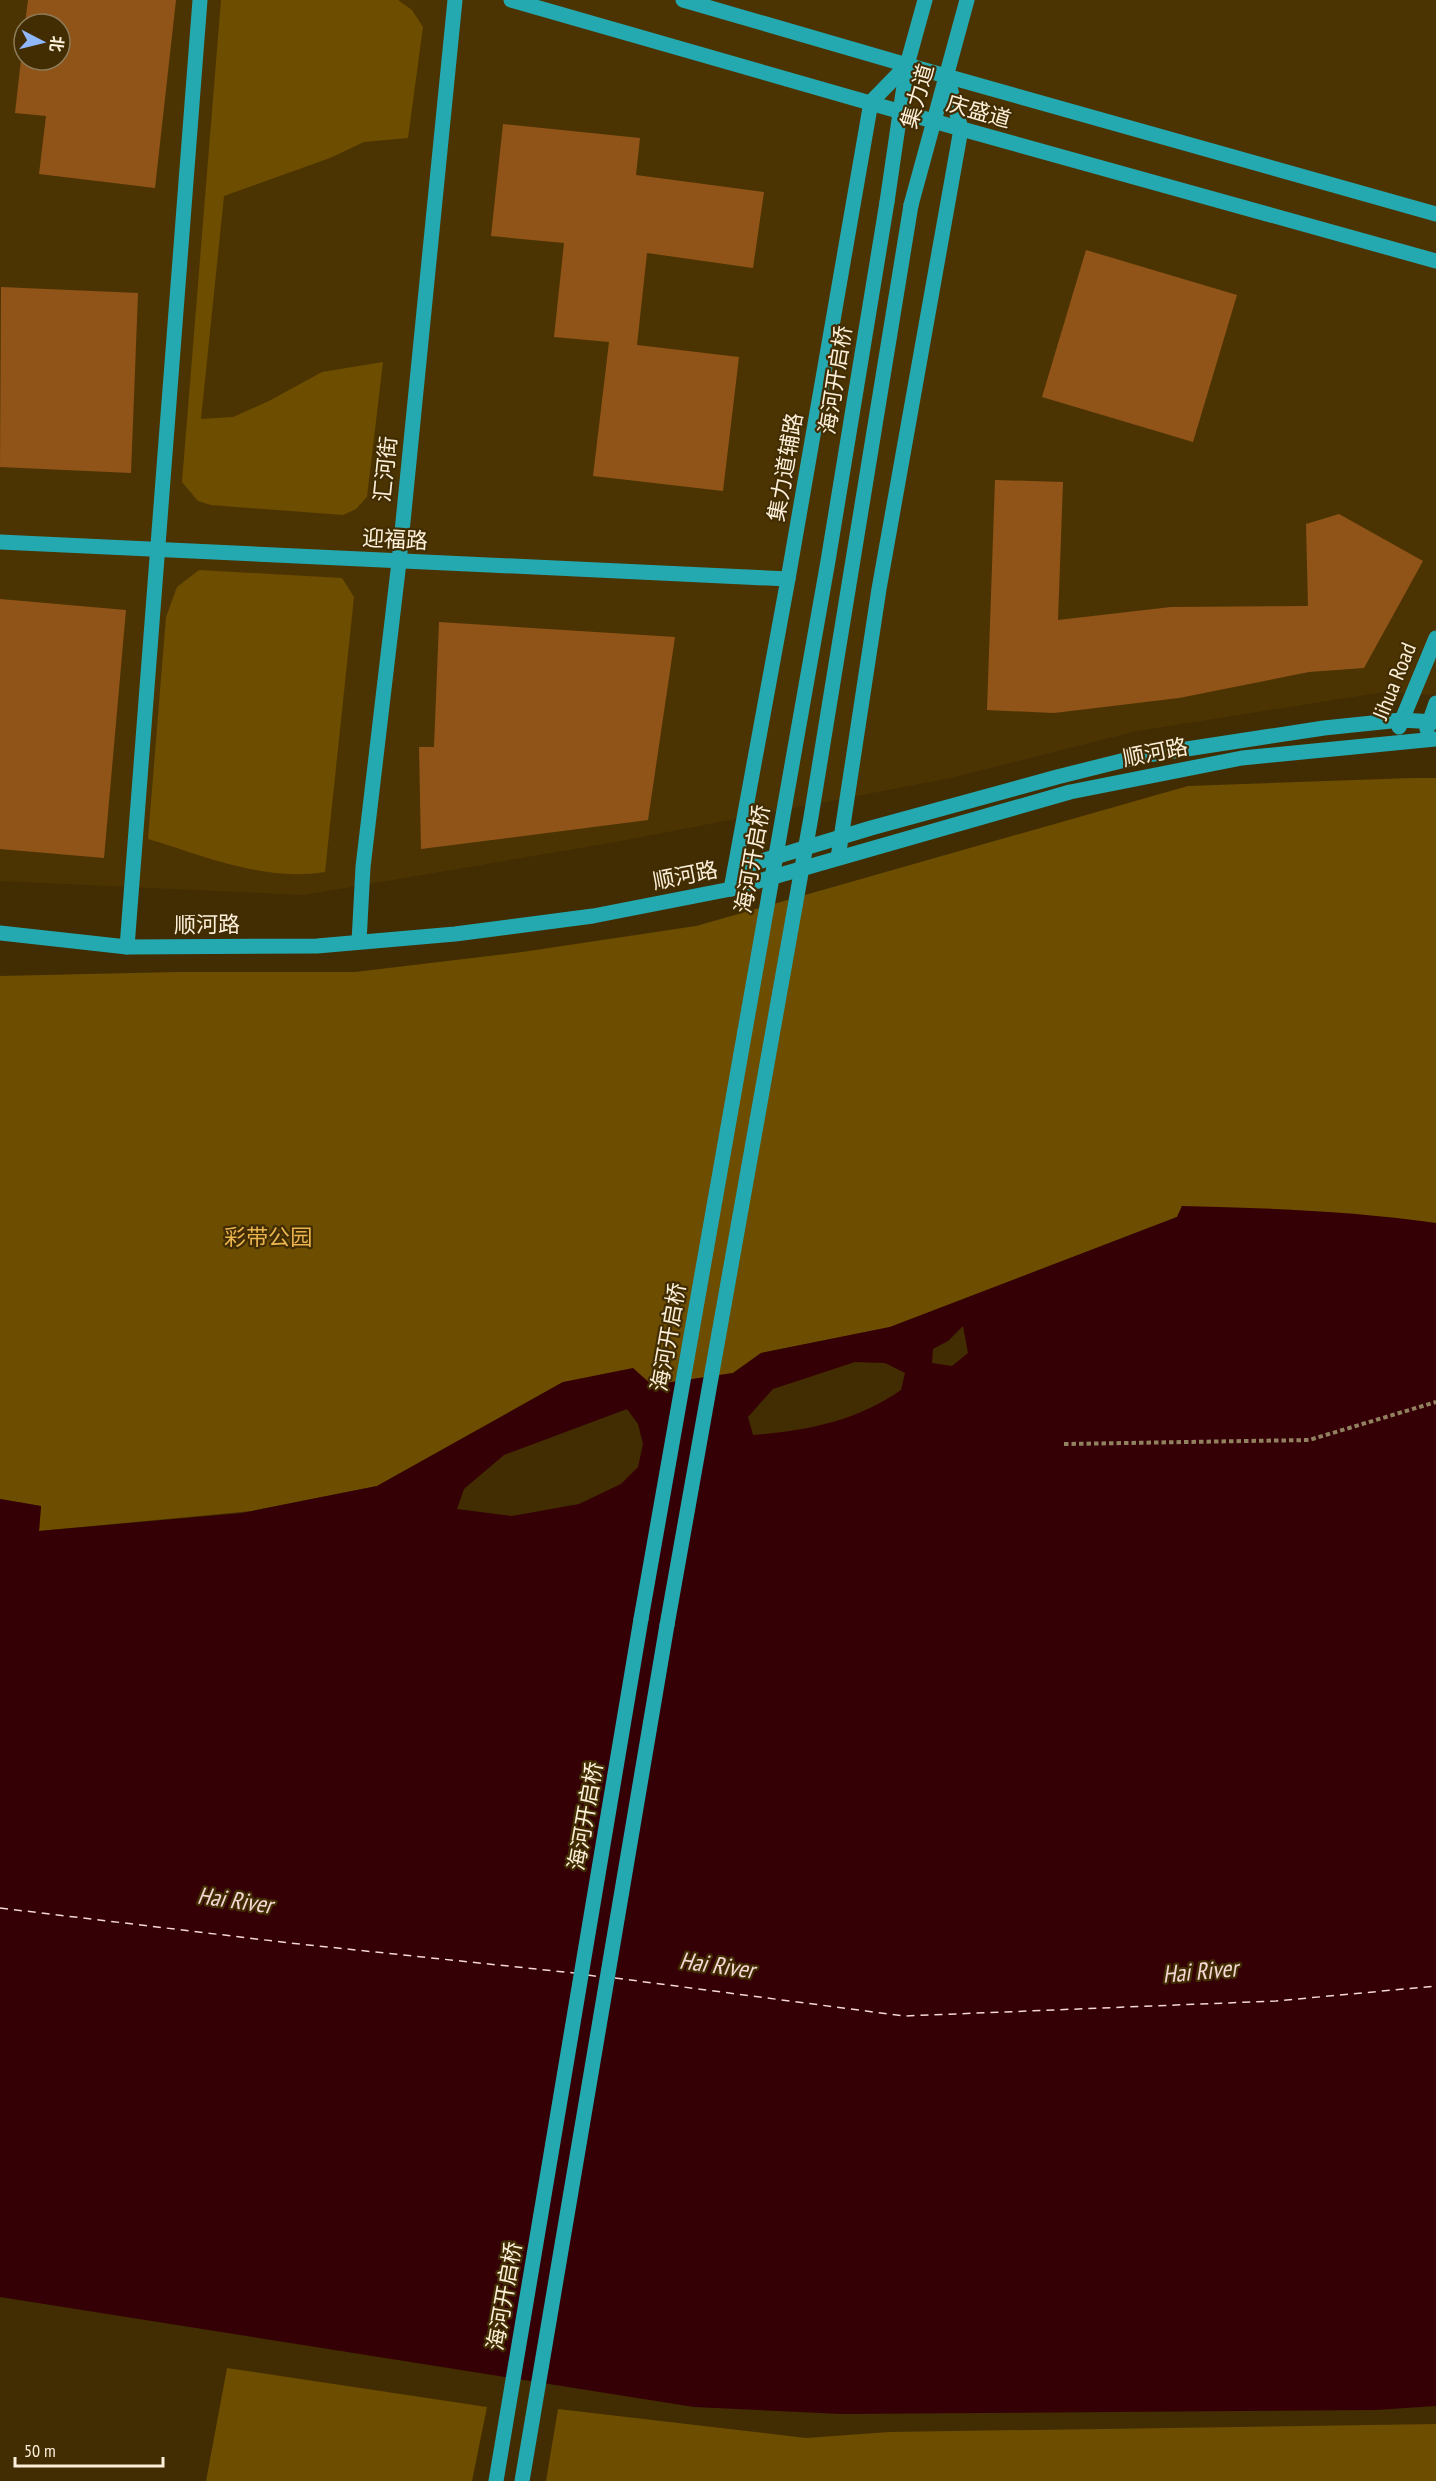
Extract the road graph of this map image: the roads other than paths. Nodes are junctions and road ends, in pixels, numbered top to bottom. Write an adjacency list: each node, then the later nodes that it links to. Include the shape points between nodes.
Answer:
1 (200, 0): 18 (main road)
2 (455, 0): 19 (main road, 汇河街)
3 (511, 0): 9 (main road, 庆盛道)
4 (683, 0): 7 (main road, 庆盛道)
5 (924, 0): 7 (main road, 集力道)
6 (967, 0): 8 (main road, 集力道)
7 (907, 65): 8 (main road, 庆盛道); 9 (main road); 10 (main road, 集力道)
8 (947, 76): 11 (main road, 集力道); 12 (main road); 15 (main road, 庆盛道)
9 (871, 102): 10 (main road, 庆盛道); 20 (main road, 集力道辅路)
10 (900, 111): 11 (main road, 庆盛道); 13 (main road, 集力道)
11 (933, 121): 12 (main road, 庆盛道); 14 (main road, 集力道)
12 (961, 129): 16 (main road, 庆盛道); 27 (main road, via 881,577)
13 (887, 202): 34 (main road, 海河开启桥, bridge)
14 (911, 205): 35 (main road, 海河开启桥, bridge, via 811,817 667,1625)
15 (1436, 214)
16 (1436, 261)
17 (0, 542): 18 (main road, 迎福路)
18 (158, 548): 19 (main road, 迎福路); 33 (main road)
19 (399, 562): 20 (main road, 迎福路); 32 (main road, 汇河街, via 363,867)
20 (788, 579): 29 (main road, 集力道辅路)
21 (1436, 639): 23 (main road, Jihua Road)
22 (1436, 703): 24 (main road, Jihua Road)
23 (1401, 720): 24 (main road, 顺河路); 26 (main road, Jihua Road); 27 (main road, 顺河路, via 1141,756)
24 (1432, 722): 25 (main road, Jihua Road)
25 (1430, 739): 26 (main road, 顺河路)
26 (1394, 741): 28 (main road, 顺河路, via 1242,758 1070,792)
27 (841, 837): 28 (main road); 29 (main road, 顺河路)
28 (838, 858): 30 (main road, 顺河路)
29 (735, 869): 30 (main road, 集力道辅路)
30 (731, 889): 32 (main road, 顺河路, via 593,916)
31 (0, 933): 33 (main road, 顺河路)
32 (358, 942): 33 (main road, 顺河路, via 317,946)
33 (127, 947)
34 (496, 2481)
35 (522, 2481)

